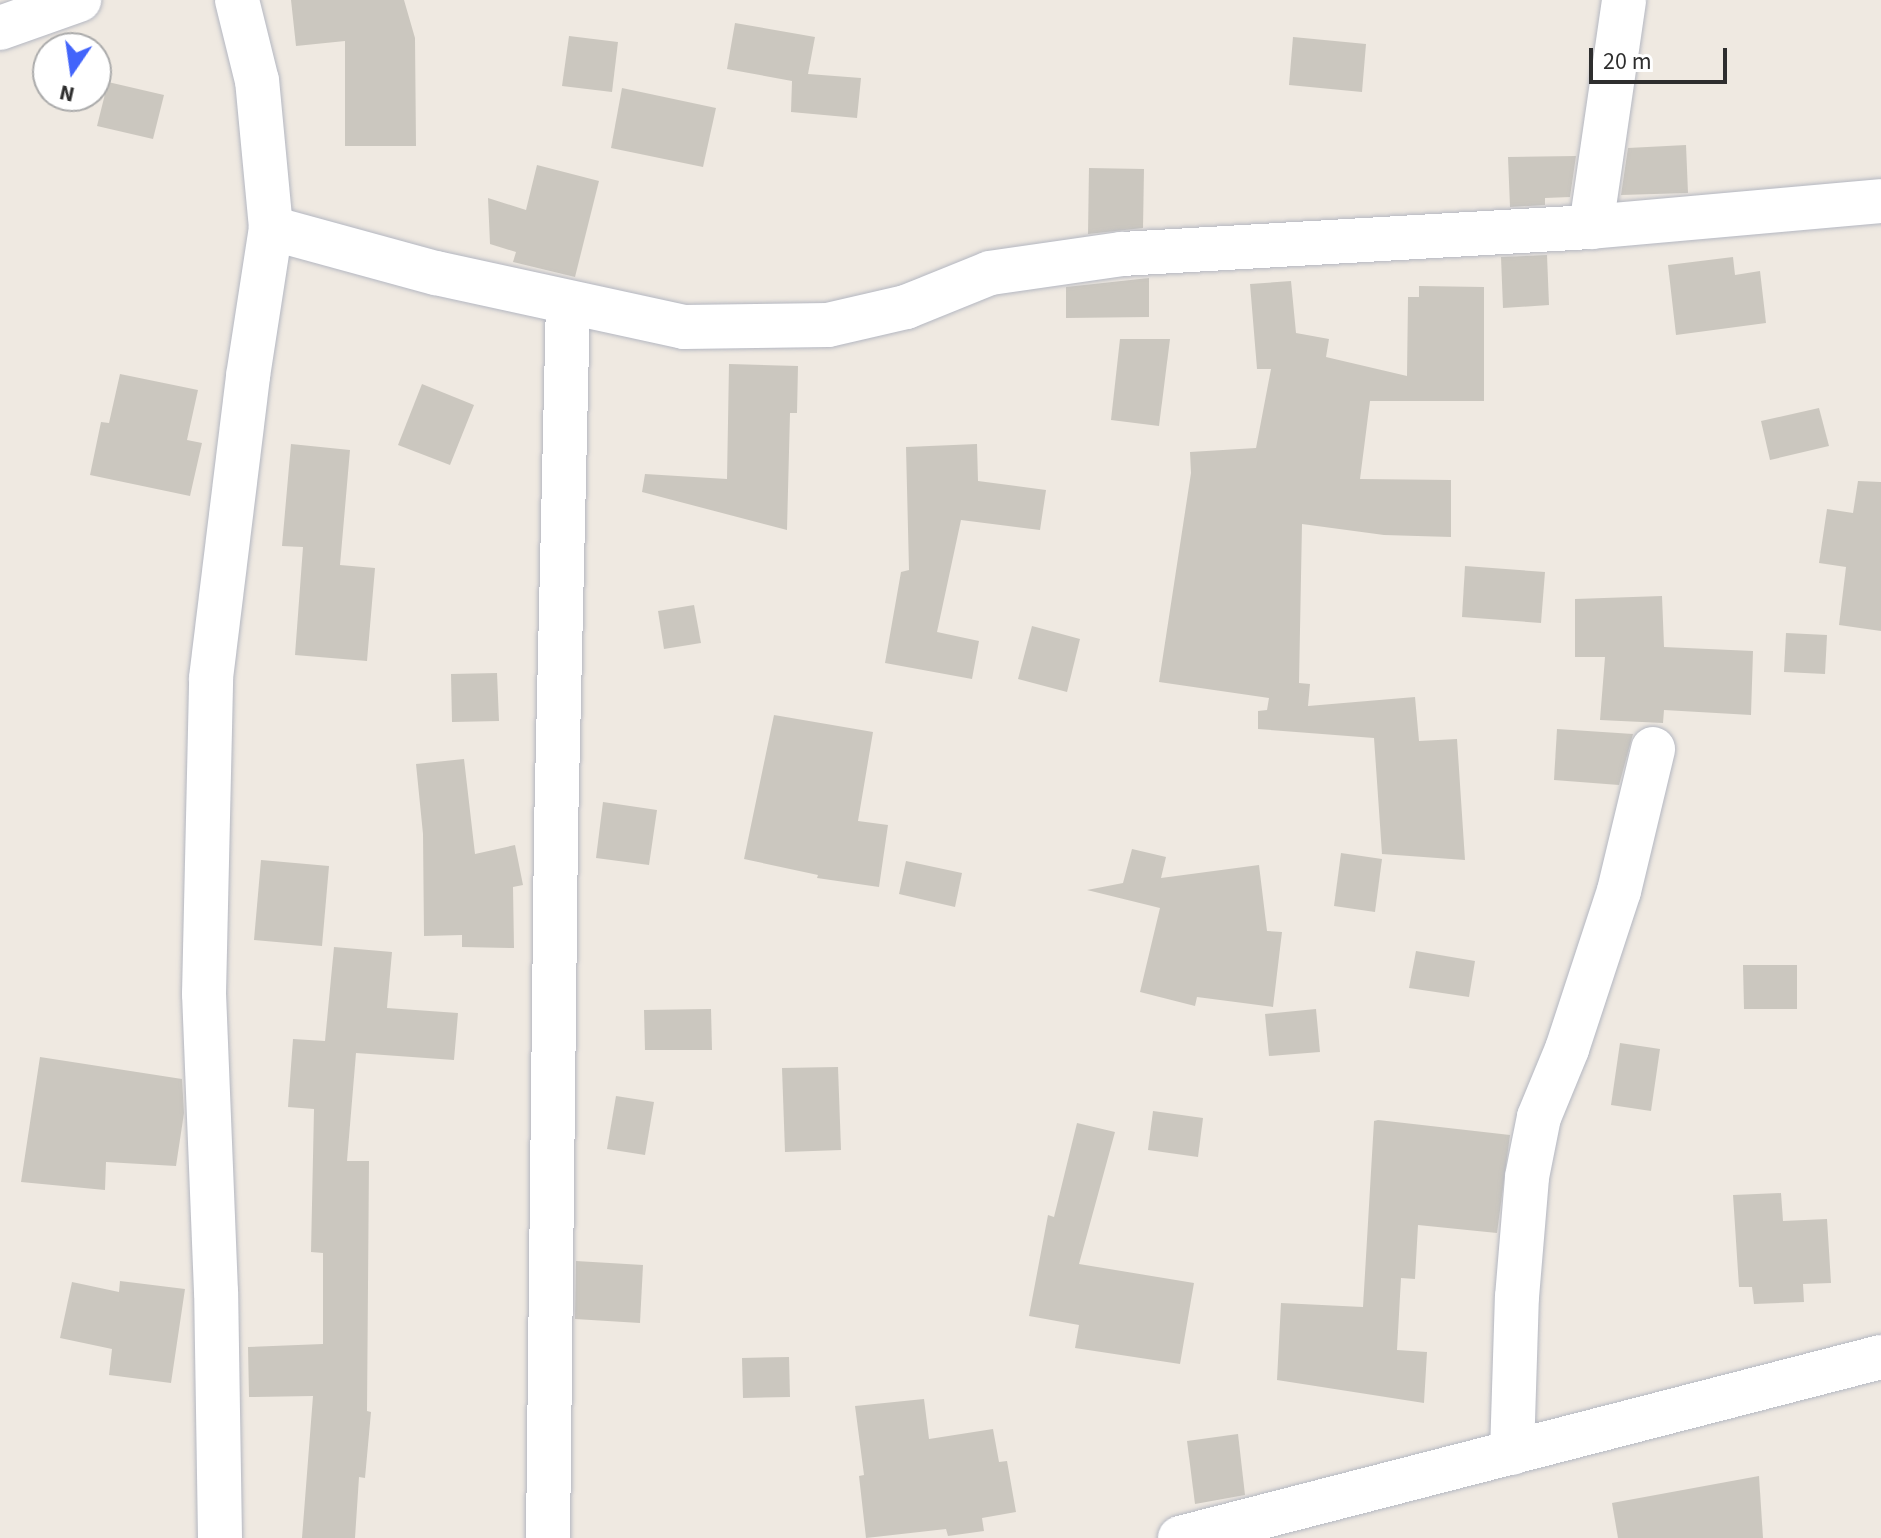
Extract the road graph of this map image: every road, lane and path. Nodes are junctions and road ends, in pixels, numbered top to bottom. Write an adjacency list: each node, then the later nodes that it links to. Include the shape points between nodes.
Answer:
1 (79, 0): 4 (street)
2 (237, 0): 7 (street, via 257,81)
3 (1624, 0): 6 (street)
4 (0, 28)
5 (1881, 201): 6 (street)
6 (1591, 227): 8 (street, via 1122,254 990,273 906,307 828,325 684,327)
7 (271, 228): 8 (street); 12 (street, via 211,678 204,994)
8 (568, 303): 13 (street)
9 (1653, 749): 11 (street, via 1619,891 1539,1117 1517,1297)
10 (1881, 1357): 11 (street)
11 (1512, 1453): 14 (street)
12 (220, 1538)
13 (548, 1538)
14 (1180, 1538)

